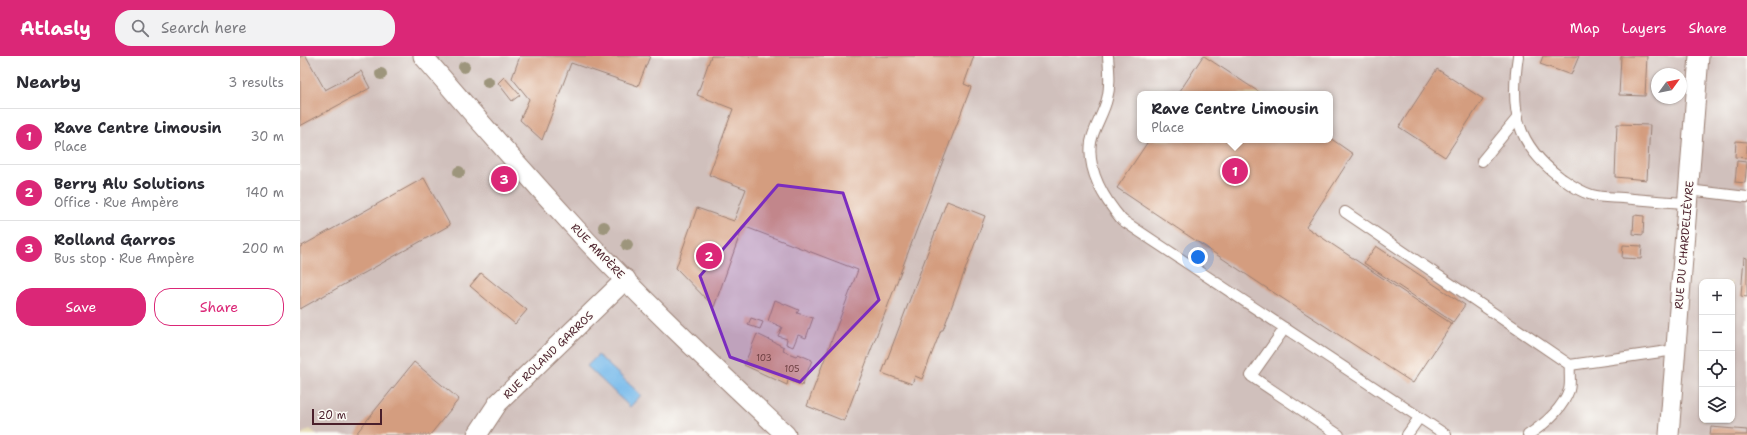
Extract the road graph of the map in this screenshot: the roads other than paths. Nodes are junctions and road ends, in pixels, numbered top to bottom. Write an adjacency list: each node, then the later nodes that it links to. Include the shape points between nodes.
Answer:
1 (423, 56): 10 (street, RUE AMPÈRE, via 490,135 589,243)
2 (1108, 56): 11 (lane, via 1108,98 1092,142 1092,162 1098,185 1107,202 1122,220)
3 (1518, 56): 5 (lane, via 1515,106)
4 (1699, 56): 7 (street, RUE DU CHARDELIÈVRE)
5 (1518, 117): 6 (lane); 7 (lane, via 1522,134 1534,154 1577,189 1594,196)
6 (1482, 161)
7 (1688, 197): 8 (lane); 12 (street, RUE DU CHARDELIÈVRE)
8 (1747, 197)
9 (1345, 212): 13 (lane)
10 (626, 279): 15 (street, RUE ROLAND GARROS, via 498,403); 16 (street, RUE AMPÈRE)
11 (1285, 328): 14 (lane); 17 (lane, via 1251,376)
12 (1675, 350): 13 (lane); 21 (street, RUE DU CHARDELIÈVRE)
13 (1570, 365): 20 (lane, via 1569,389 1557,411 1545,424)
14 (1419, 418): 18 (lane); 19 (lane)
15 (477, 435)
16 (786, 435)
17 (1339, 435)
18 (1407, 435)
19 (1446, 435)
20 (1528, 435)
21 (1669, 435)

